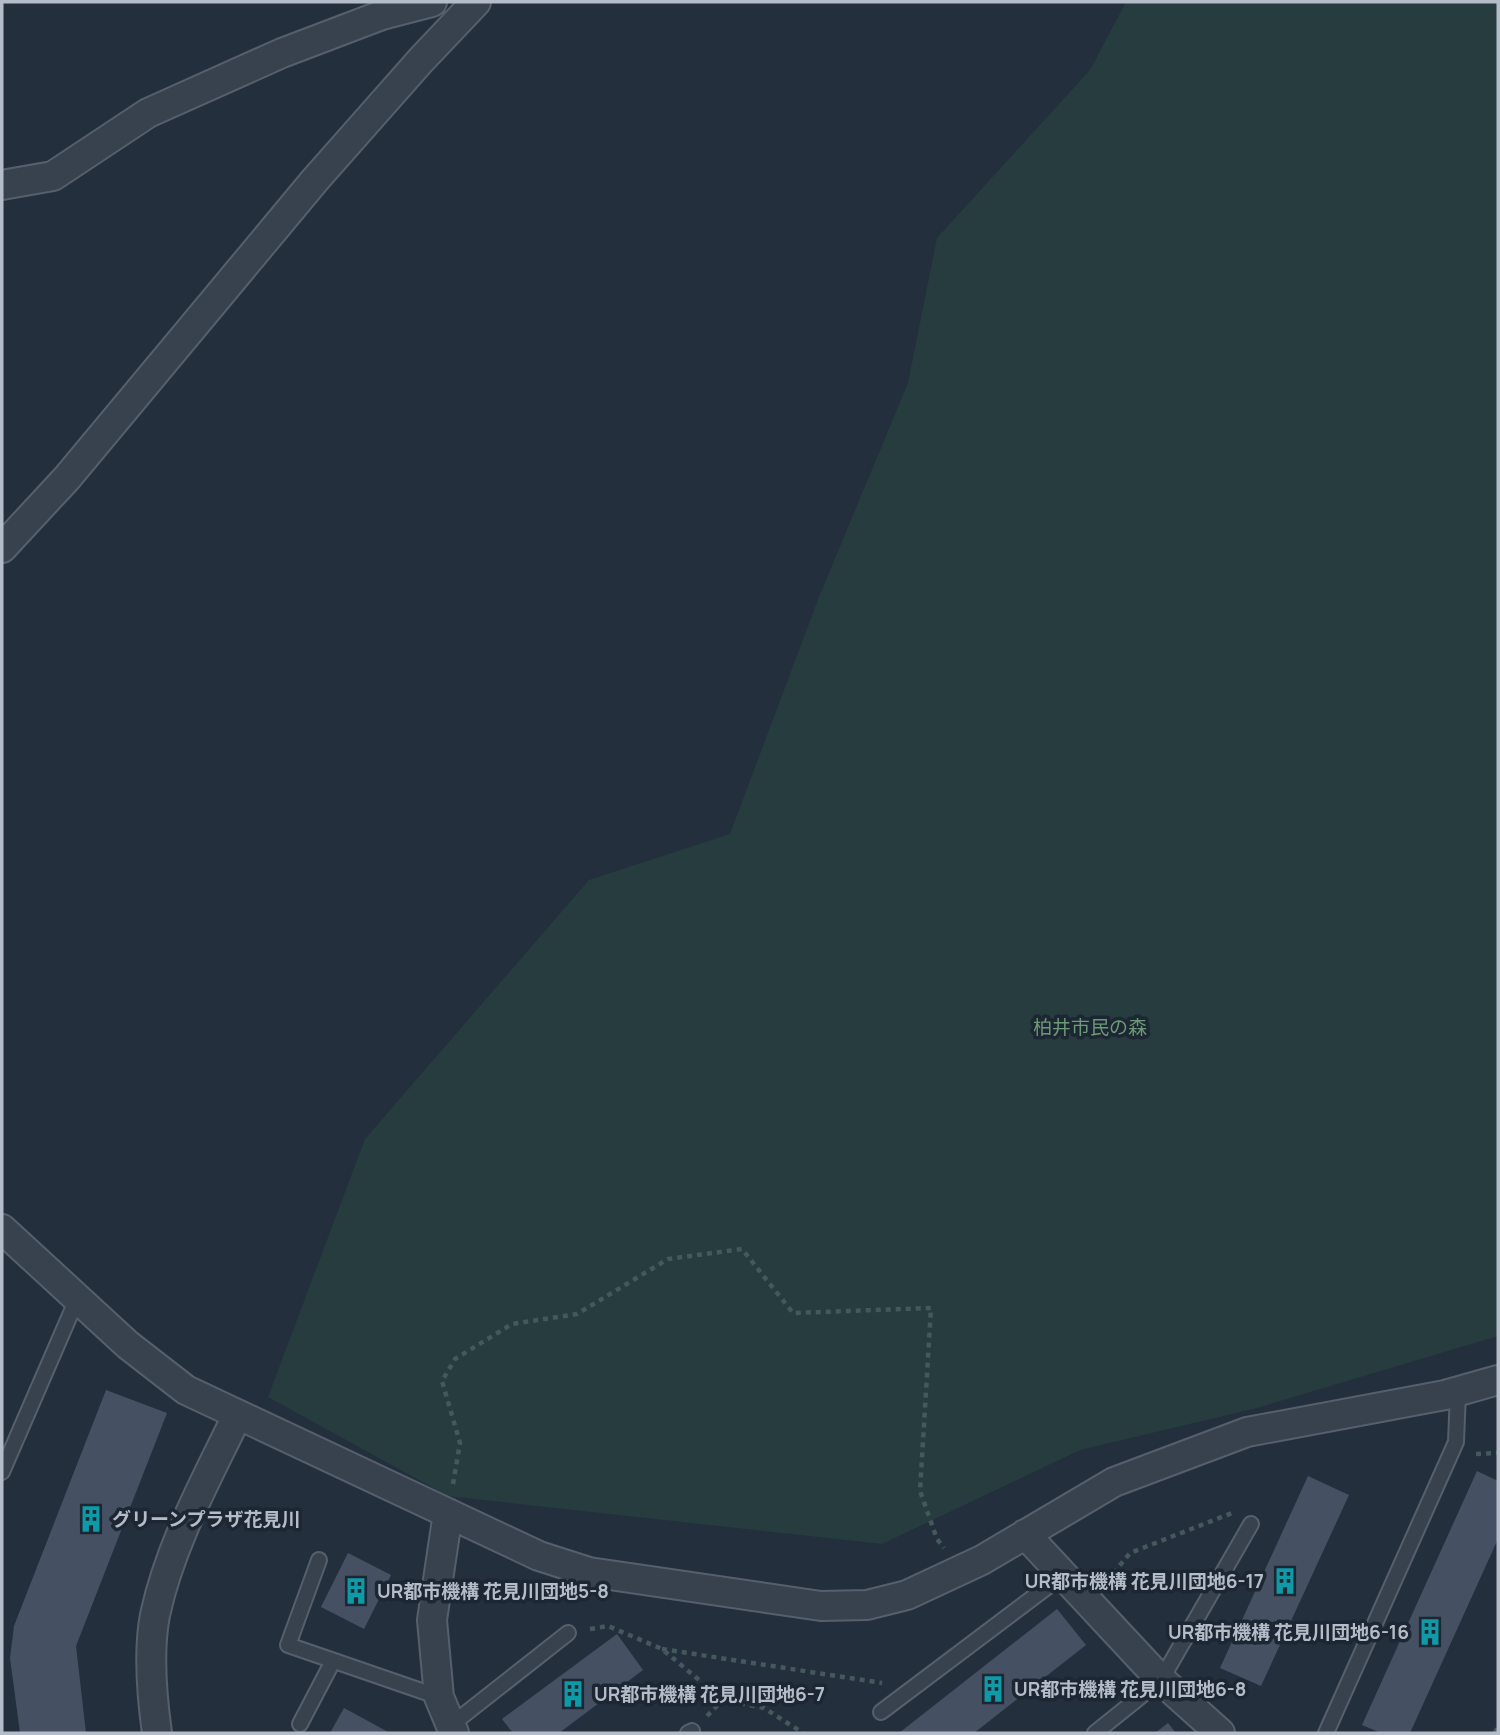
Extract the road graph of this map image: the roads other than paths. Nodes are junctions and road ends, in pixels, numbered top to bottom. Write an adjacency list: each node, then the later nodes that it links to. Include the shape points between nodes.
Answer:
1 (432, 2): 3 (street, via 382,15 282,53 148,113 53,176)
2 (476, 2): 4 (street, via 314,180 67,478)
3 (2, 185)
4 (2, 548)
5 (2, 1229): 6 (street)
6 (78, 1299): 9 (street, via 186,1391); 10 (lane)
7 (1498, 1380): 8 (street)
8 (1458, 1392): 13 (street, via 1247,1432 1114,1482); 26 (lane, via 1456,1442)
9 (237, 1416): 11 (street); 23 (street, via 178,1538 155,1616 151,1690)
10 (2, 1472)
11 (448, 1513): 13 (street, via 539,1556 589,1572 821,1606 867,1605 907,1595); 19 (street, via 432,1620)
12 (1251, 1524): 18 (lane)
13 (1025, 1534): 15 (street)
14 (318, 1560): 17 (lane, via 288,1645)
15 (1063, 1575): 18 (street); 20 (lane)
16 (568, 1633): 22 (lane)
17 (333, 1661): 19 (lane); 21 (lane)
18 (1161, 1680): 24 (lane); 25 (street)
19 (439, 1697): 22 (street)
20 (881, 1712)
21 (300, 1724)
22 (452, 1729)
23 (157, 1733)
24 (1095, 1733)
25 (1220, 1733)
26 (1326, 1733)

